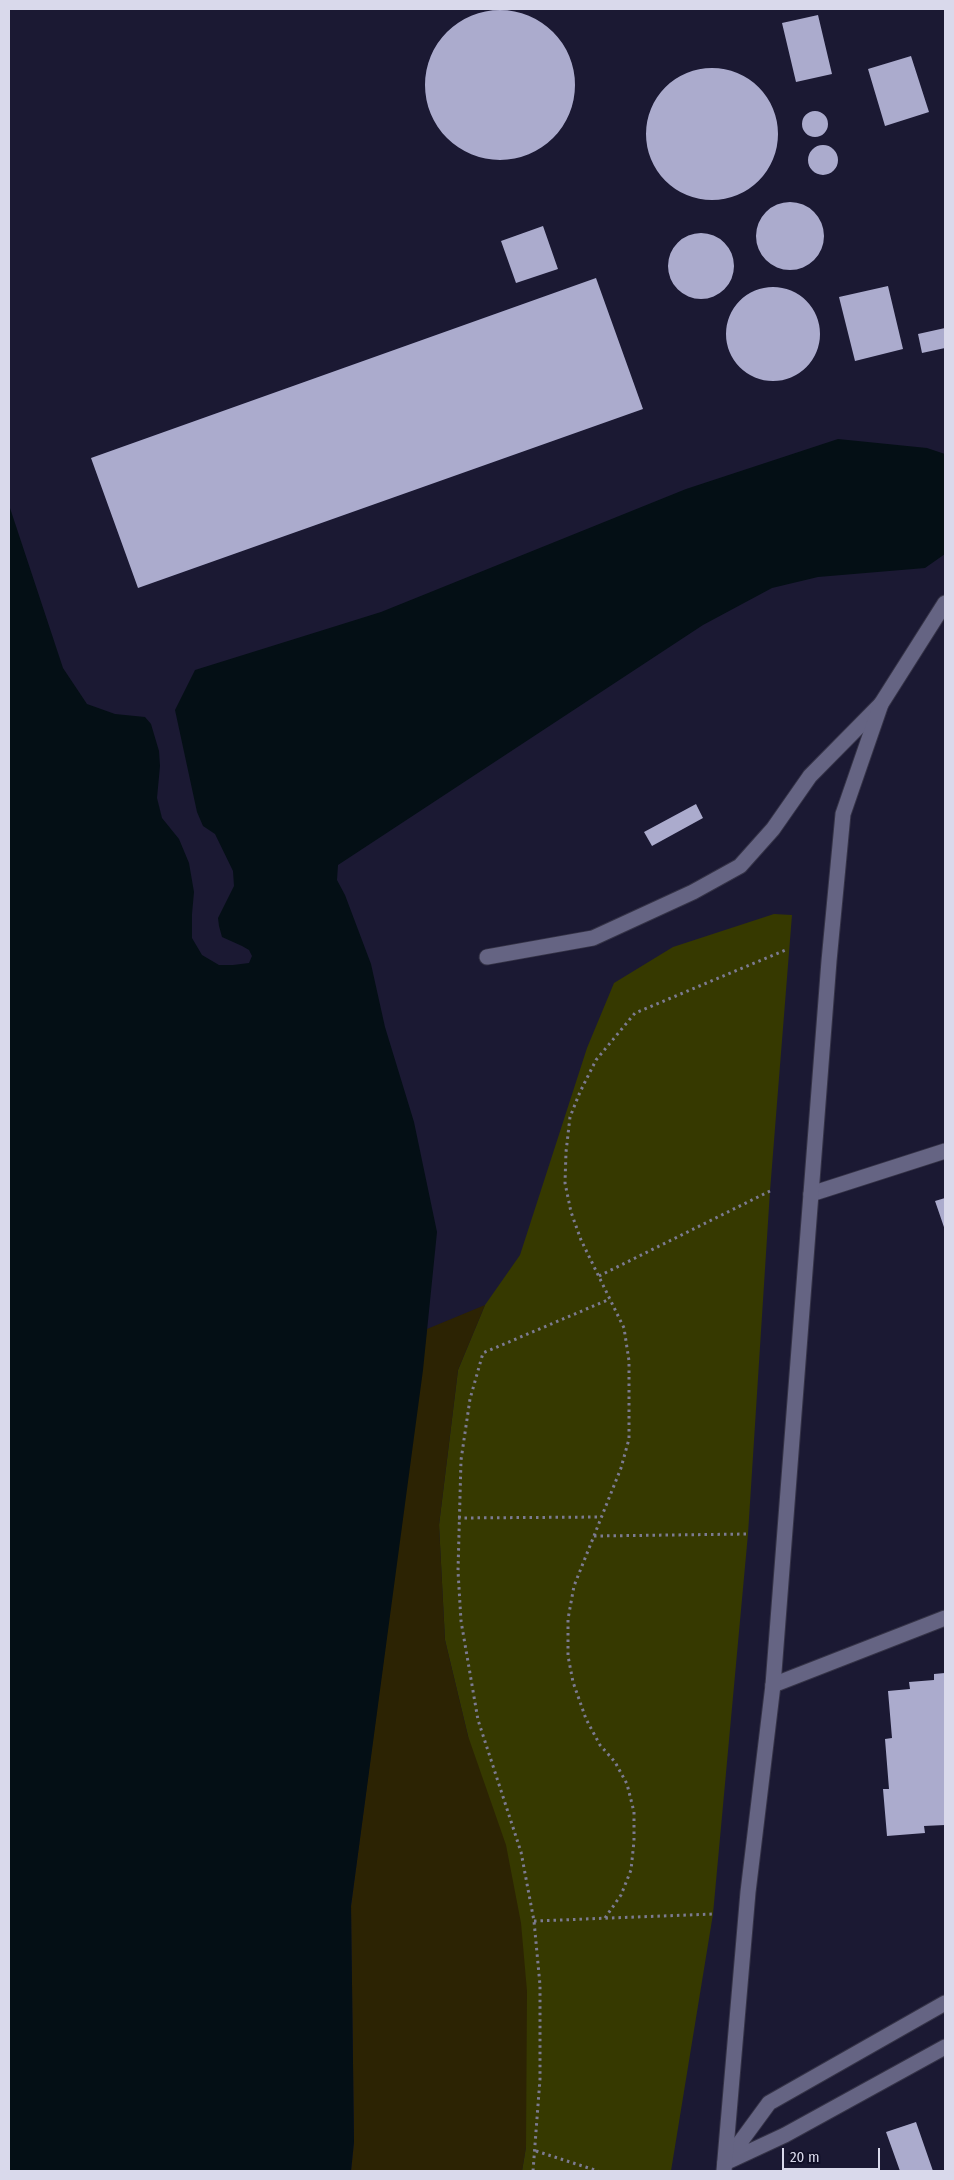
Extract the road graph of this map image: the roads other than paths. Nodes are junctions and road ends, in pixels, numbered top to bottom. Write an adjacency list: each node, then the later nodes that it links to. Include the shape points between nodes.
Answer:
1 (945, 603): 2 (street)
2 (881, 704): 3 (street, via 810,776 773,829 740,866 693,892 593,938); 5 (street, via 843,814)
3 (487, 957)
4 (945, 1151): 5 (street)
5 (811, 1194): 7 (street)
6 (945, 1618): 7 (street)
7 (773, 1685): 10 (street, via 748,1892)
8 (945, 2003): 10 (street, via 769,2103)
9 (945, 2047): 10 (street)
10 (725, 2167)

